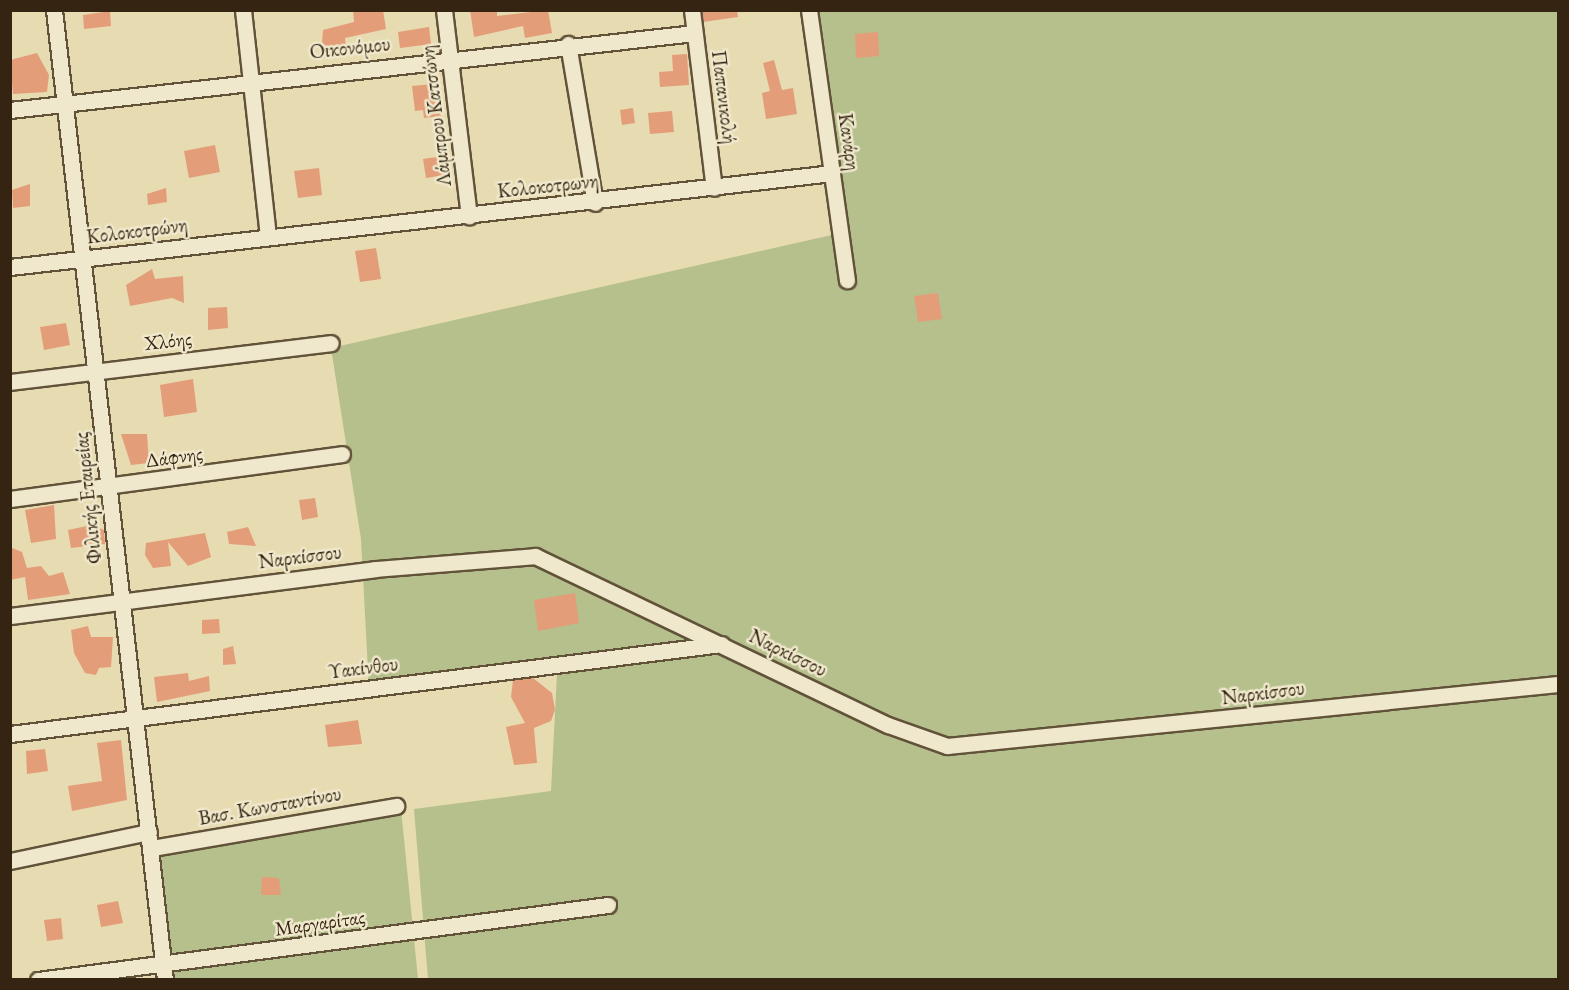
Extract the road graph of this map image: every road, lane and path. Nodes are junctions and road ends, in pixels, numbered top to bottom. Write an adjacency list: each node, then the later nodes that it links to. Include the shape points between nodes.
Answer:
1 (54, 10): 10 (street, Φιλικής Εταιρείας)
2 (243, 10): 9 (street)
3 (444, 10): 8 (street, Λάμπρου Κατσώνη)
4 (692, 10): 6 (street, Παπανικολή)
5 (809, 10): 12 (street, Κανάρη)
6 (694, 33): 7 (street, Οικονόμου); 13 (street, Παπανικολή)
7 (568, 44): 8 (street, Οικονόμου); 14 (street)
8 (450, 59): 9 (street, Οικονόμου); 15 (street, Λάμπρου Κατσώνη)
9 (253, 79): 10 (street, Οικονόμου); 16 (street)
10 (63, 104): 11 (street, Οικονόμου); 17 (street, Φιλικής Εταιρείας)
11 (10, 110)
12 (832, 173): 13 (street, Κολοκοτρωνη); 19 (street, Κανάρη)
13 (714, 188): 14 (street, Κολοκοτρωνη)
14 (595, 203): 15 (street, Κολοκοτρωνη)
15 (469, 216): 16 (street, Κολοκοτρωνη)
16 (268, 236): 17 (street, Κολοκοτρώνη)
17 (83, 259): 18 (street, Κολοκοτρώνη); 21 (street, Φιλικής Εταιρείας)
18 (10, 267)
19 (847, 280)
20 (331, 343): 21 (street, Χλόης)
21 (95, 372): 22 (street, Χλόης); 24 (street, Φιλικής Εταιρείας)
22 (10, 382)
23 (342, 454): 24 (street, Δάφνης)
24 (108, 487): 25 (street, Δάφνης); 26 (street, Φιλικής Εταιρείας)
25 (10, 499)
26 (121, 602): 27 (street, Ναρκίσσου); 28 (street, Ναρκίσσου, via 510,555 555,564); 30 (street, Φιλικής Εταιρείας)
27 (10, 616)
28 (721, 644): 29 (street, Ναρκίσσου, via 888,725 947,746); 30 (street, Υακίνθου)
29 (1558, 684)
30 (136, 718): 31 (street, Υακίνθου); 33 (street, Φιλικής Εταιρείας)
31 (10, 734)
32 (396, 806): 33 (street, Βασ. Κωνσταντίνου)
33 (150, 840): 34 (street, Βασ. Κωνσταντίνου); 36 (street, Φιλικής Εταιρείας)
34 (10, 861)
35 (608, 905): 36 (street, Μαργαρίτας)
36 (164, 972): 37 (street, Μαργαρίτας)
37 (38, 980)

